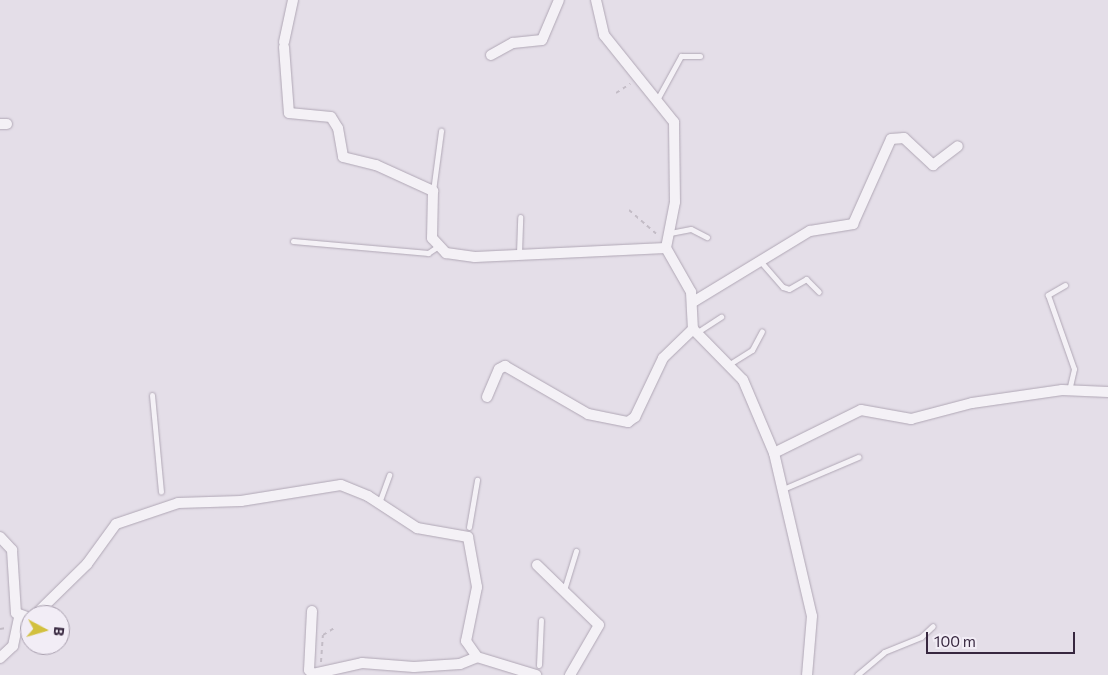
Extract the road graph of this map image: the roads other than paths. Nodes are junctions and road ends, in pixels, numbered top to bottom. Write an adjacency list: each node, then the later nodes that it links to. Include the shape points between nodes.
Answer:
1 (293, 0): 9 (street, via 284,45 289,113 331,117 338,128 343,158 376,165)
2 (559, 0): 4 (street, via 542,40 513,42)
3 (596, 0): 6 (street, via 604,35)
4 (491, 55)
5 (700, 56): 6 (lane, via 681,56)
6 (658, 98): 13 (street, via 669,111 676,133 675,202)
7 (440, 131): 9 (lane)
8 (958, 146): 16 (street, via 933,164 904,138 891,139 853,224 810,231)
9 (433, 191): 14 (street, via 430,230)
10 (520, 217): 15 (lane)
11 (707, 237): 13 (lane, via 691,228)
12 (293, 241): 14 (lane, via 428,253)
13 (665, 241): 15 (street, via 610,254 557,250); 19 (street)
14 (437, 247): 15 (street, via 465,257)
15 (519, 253)
16 (761, 262): 18 (lane, via 783,286 789,289 806,279); 19 (street)
17 (1065, 285): 24 (lane, via 1048,295 1074,369)
18 (819, 292)
19 (694, 302): 21 (street)
20 (721, 317): 21 (lane)
21 (694, 331): 23 (street); 27 (street, via 663,358 628,422 588,414 505,366 499,369)
22 (762, 331): 23 (lane, via 752,350)
23 (728, 365): 28 (street, via 749,390)
24 (1069, 390): 25 (street); 28 (street, via 972,403 922,418 861,410)
25 (1108, 392)
26 (152, 396): 33 (lane)
27 (488, 397)
28 (774, 453): 32 (street)
29 (858, 457): 32 (lane)
30 (389, 475): 34 (lane)
31 (477, 480): 35 (lane)
32 (783, 489): 50 (street, via 812,616)
33 (161, 492)
34 (378, 503): 35 (street, via 417,528); 40 (street, via 353,488 329,485 241,501 162,503 110,528 87,564)
35 (468, 532): 46 (street, via 477,586 465,634)
36 (0, 537): 41 (street, via 10,544 12,597)
37 (576, 551): 39 (lane)
38 (537, 564): 39 (street)
39 (564, 590): 49 (street, via 599,626)
40 (46, 605)
41 (20, 610)
42 (312, 612): 46 (street, via 309,670 320,673 362,663 414,667 460,664)
43 (541, 620): 48 (lane)
44 (933, 626): 51 (lane, via 921,637 884,652)
45 (20, 630): 47 (street, via 13,646)
46 (477, 657): 48 (street)
47 (0, 658)
48 (538, 671)
49 (570, 675)
50 (807, 675)
51 (857, 675)

